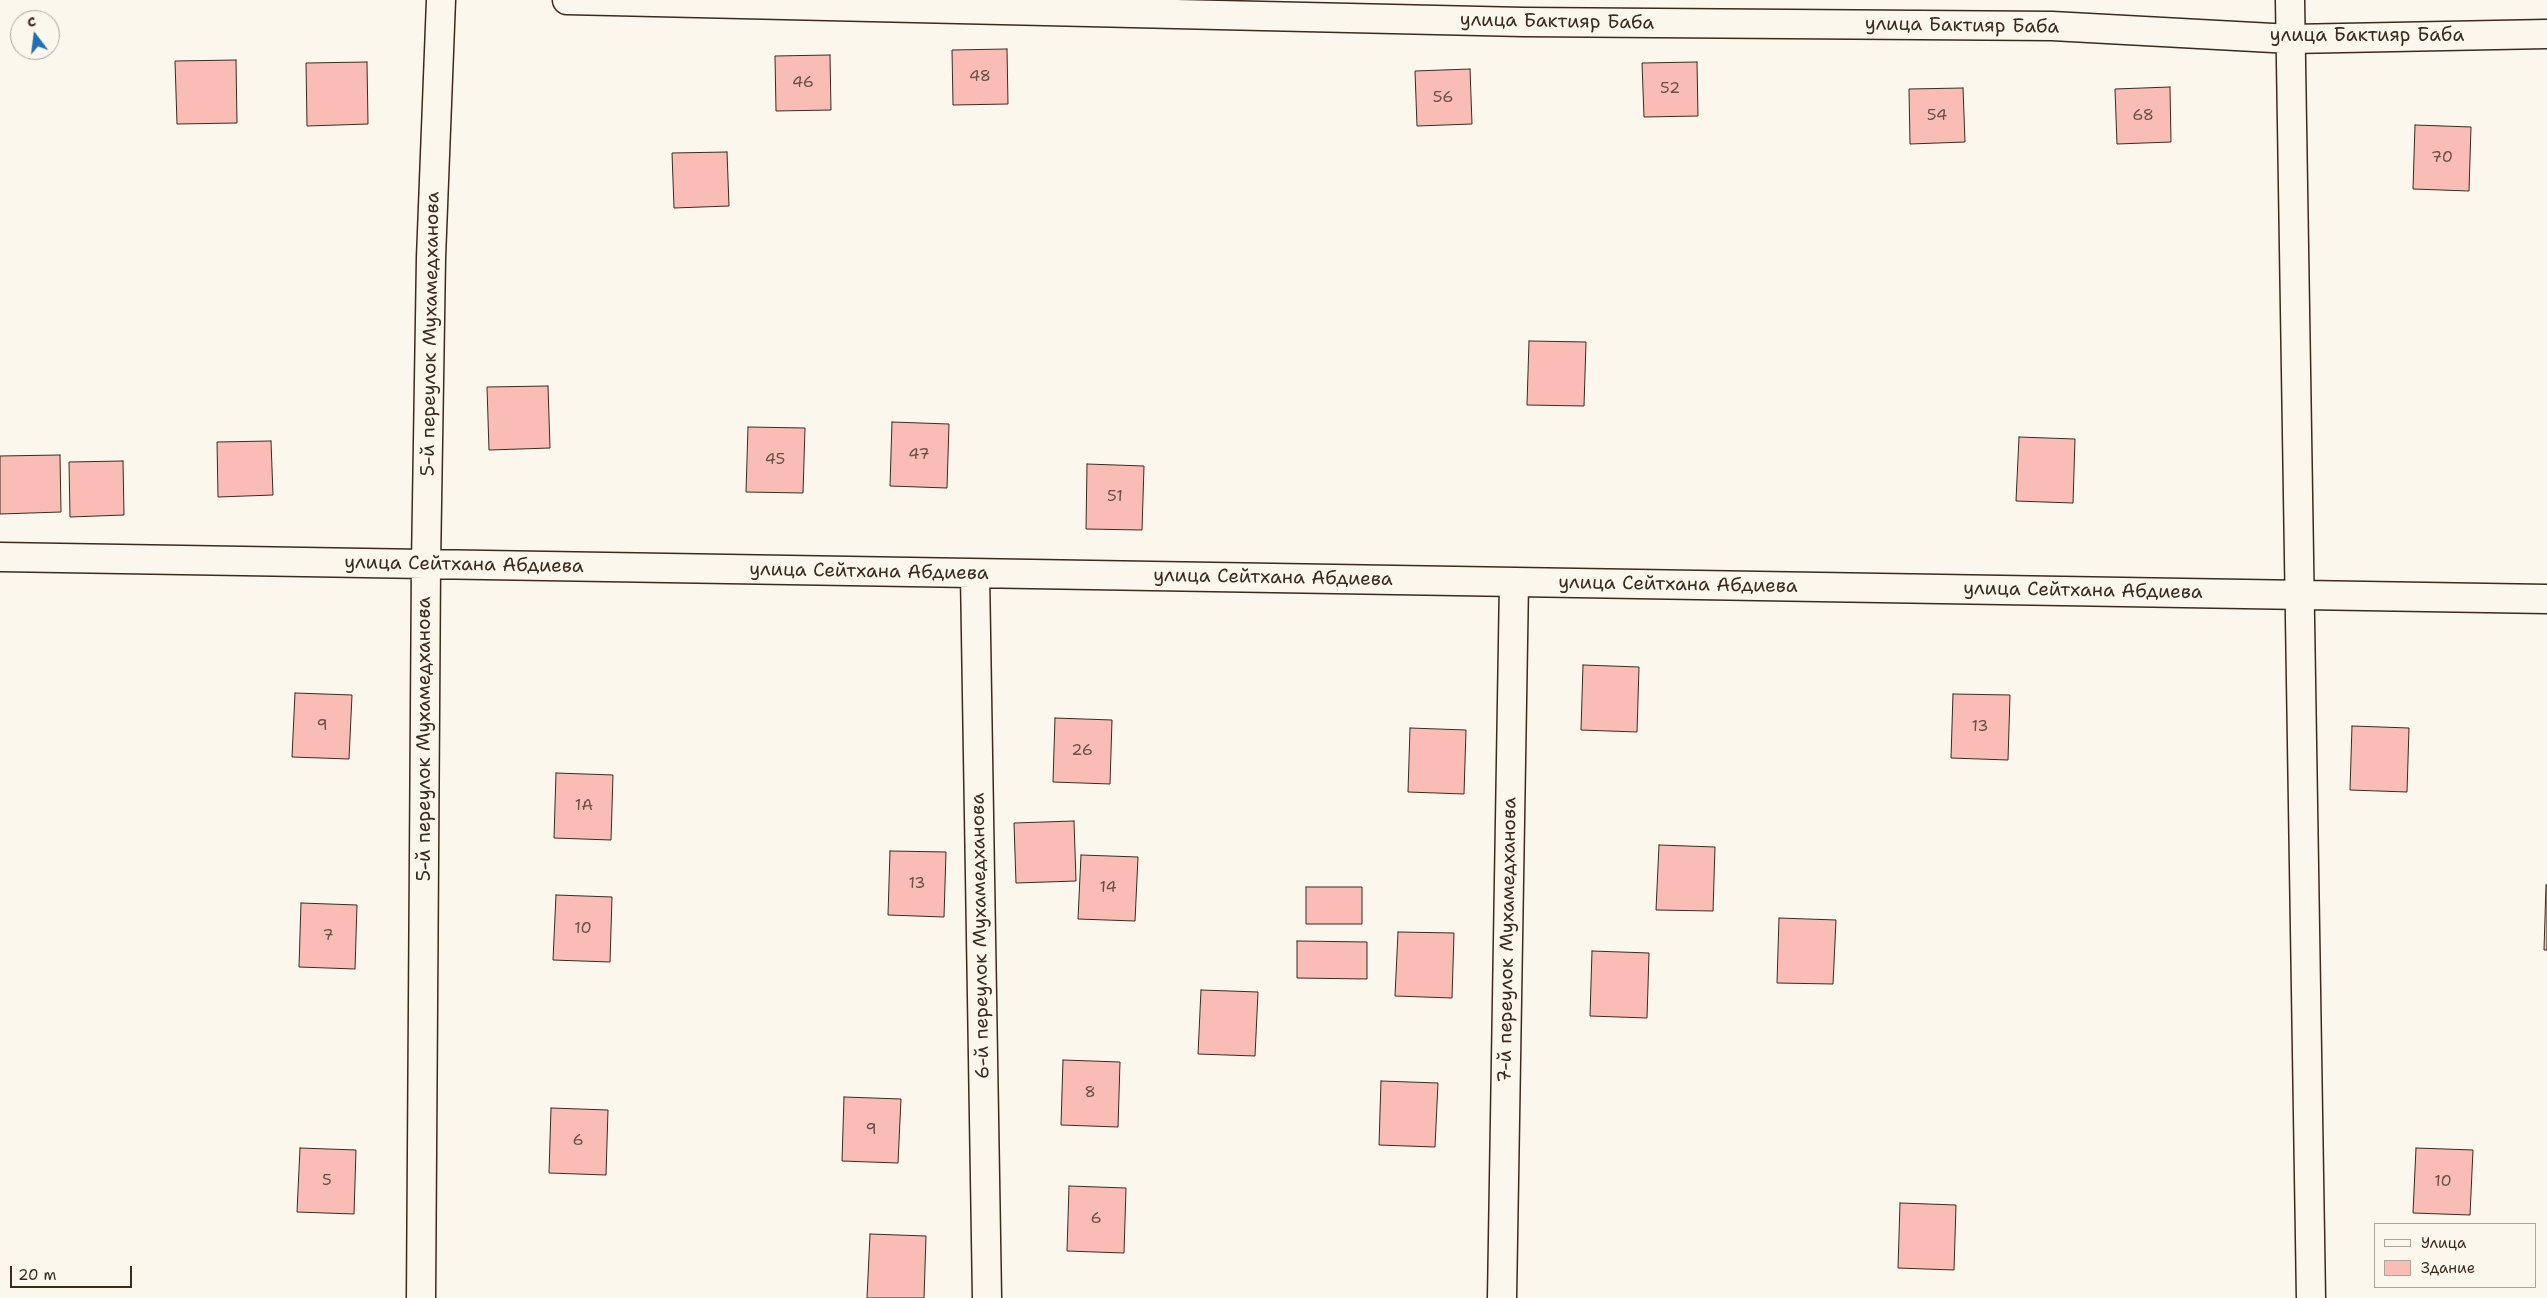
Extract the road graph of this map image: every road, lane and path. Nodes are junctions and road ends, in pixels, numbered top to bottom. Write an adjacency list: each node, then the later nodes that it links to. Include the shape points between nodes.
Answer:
1 (441, 0): 7 (street, 5-й переулок Мухамедханова, via 431,258)
2 (567, 0): 5 (street, улица Бактияр Баба, via 1523,22 2052,26)
3 (2290, 0): 5 (street)
4 (2547, 34): 5 (street, улица Бактияр Баба)
5 (2291, 39): 10 (street)
6 (0, 557): 7 (street, улица Сейтхана Абдиева)
7 (426, 564): 8 (street, улица Сейтхана Абдиева); 12 (street, 5-й переулок Мухамедханова)
8 (975, 574): 9 (street, улица Сейтхана Абдиева); 13 (street, 6-й переулок Мухамедханова)
9 (1514, 582): 10 (street, улица Сейтхана Абдиева); 14 (street, 7-й переулок Мухамедханова)
10 (2300, 595): 11 (street, улица Сейтхана Абдиева); 15 (street)
11 (2547, 599)
12 (421, 1298)
13 (987, 1298)
14 (1502, 1298)
15 (2311, 1298)

